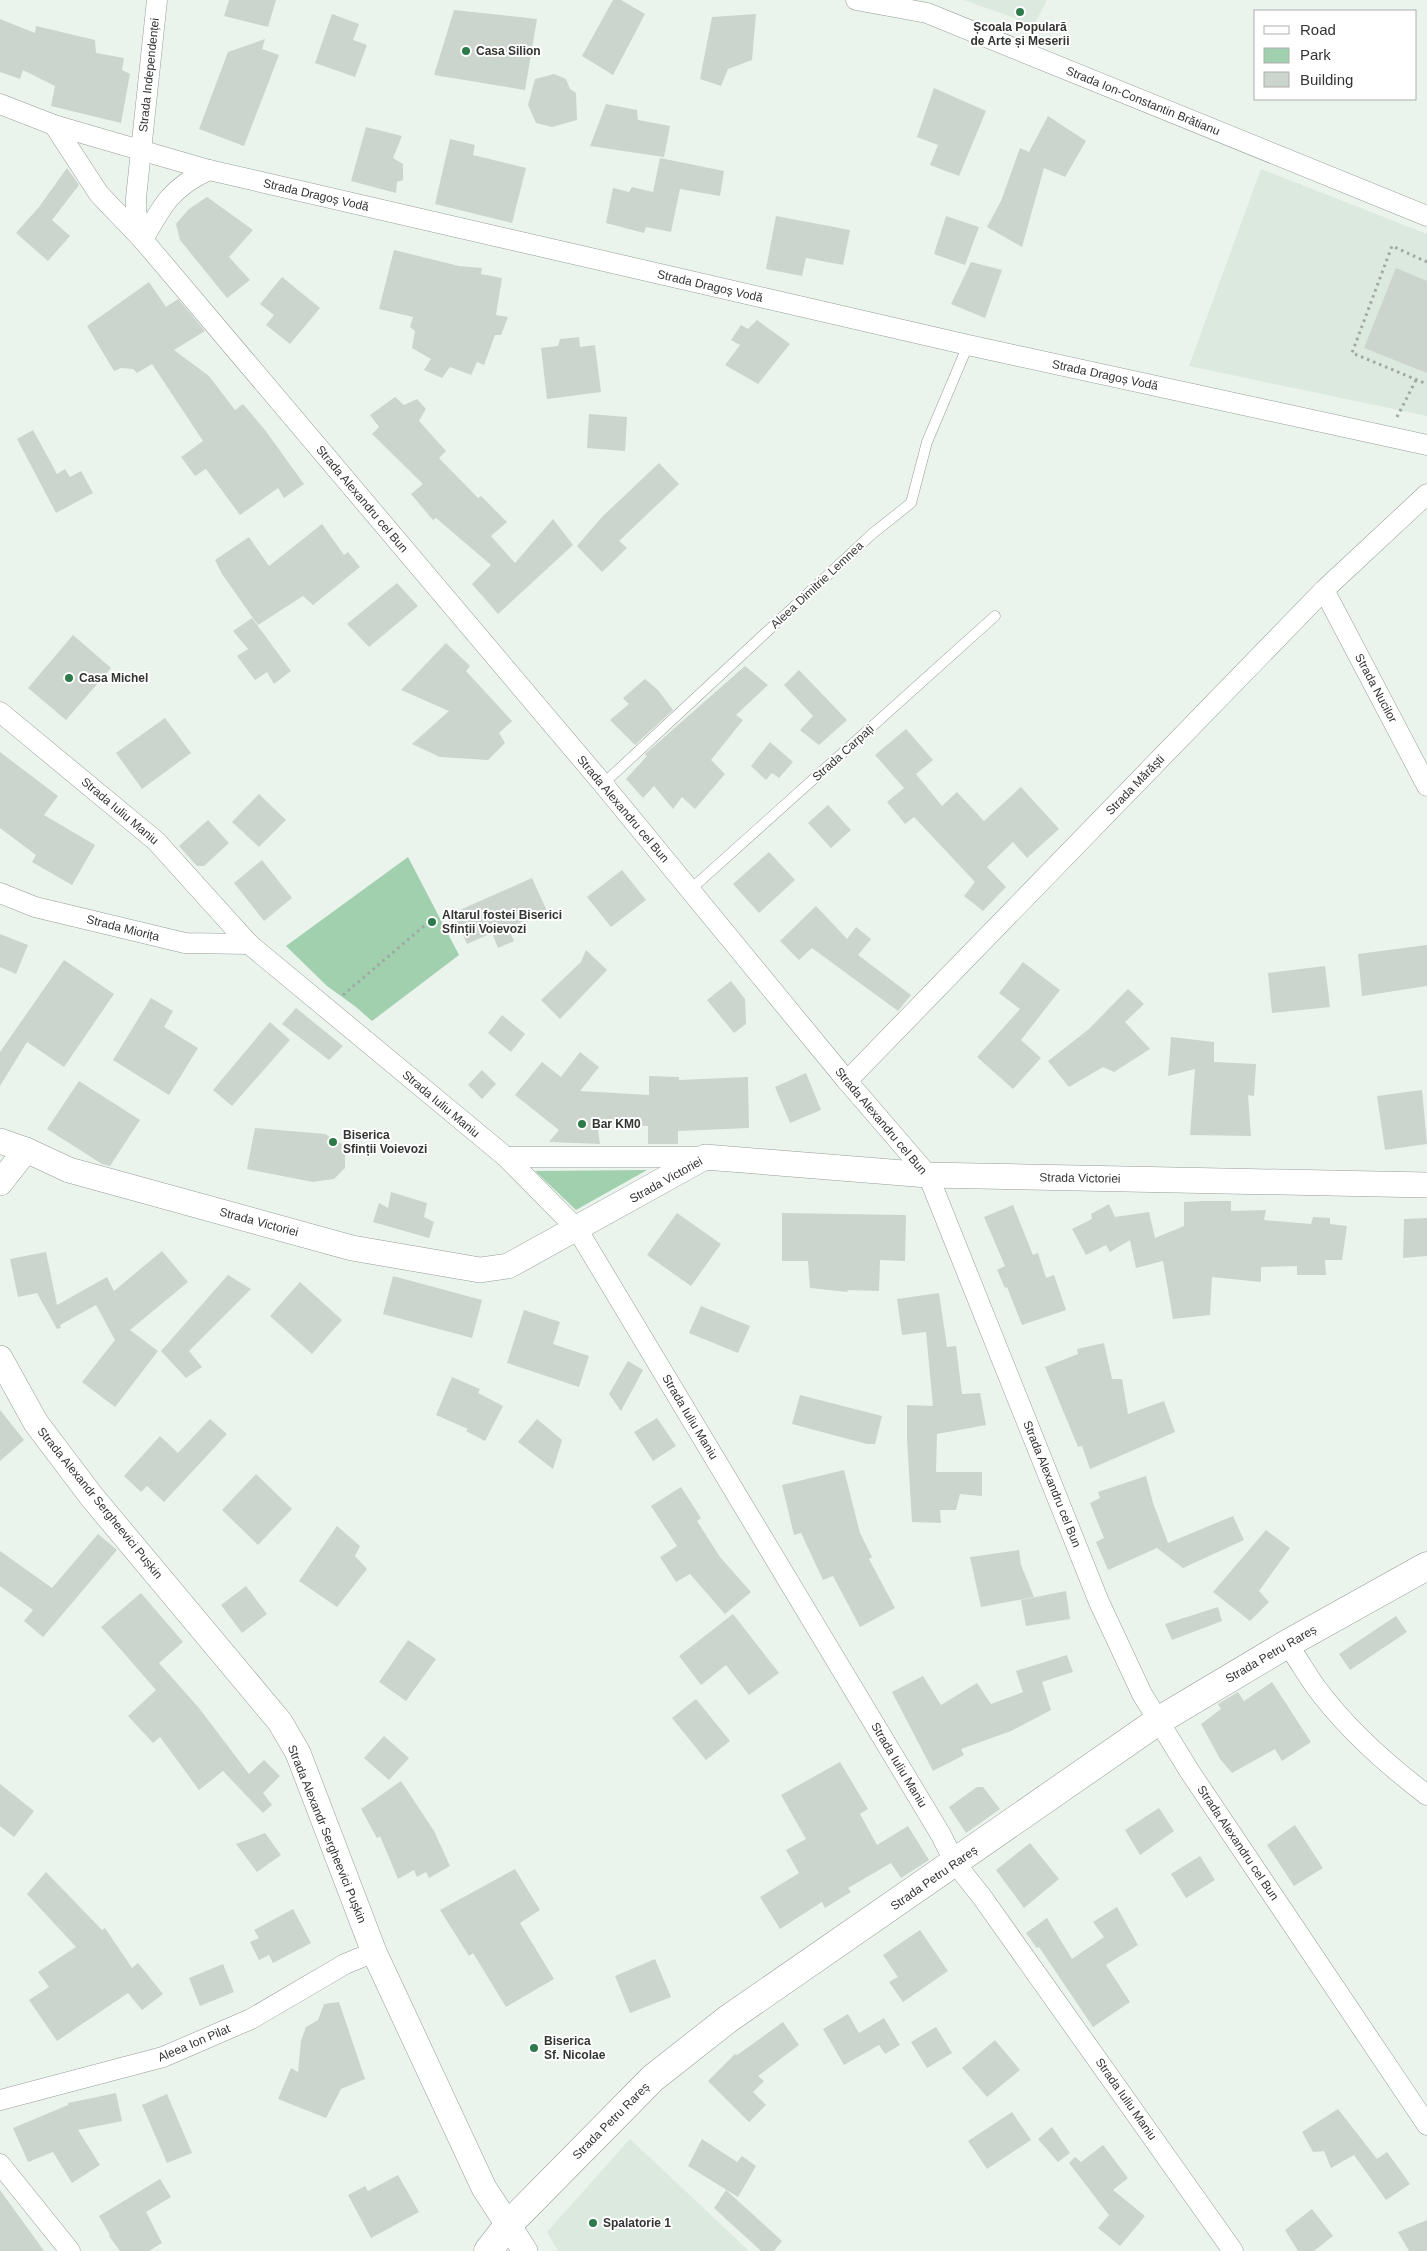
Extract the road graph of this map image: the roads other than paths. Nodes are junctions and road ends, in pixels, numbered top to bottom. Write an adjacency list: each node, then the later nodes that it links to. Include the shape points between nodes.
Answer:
1 (157, 0): 7 (street, Strada Independenței)
2 (856, 0): 4 (street, Strada Ion-Constantin Brătianu)
3 (910, 0): 4 (street)
4 (927, 14): 9 (street, Strada Ion-Constantin Brătianu)
5 (0, 104): 6 (street, Strada Dragoș Vodă)
6 (54, 125): 7 (street, Strada Dragoș Vodă); 10 (street, Strada Alexandru cel Bun, via 99,194)
7 (142, 150): 8 (street, Strada Dragoș Vodă); 10 (street, Strada Alexandru cel Bun, via 136,212)
8 (210, 170): 10 (street, via 183,184 162,206); 11 (street, Strada Dragoș Vodă)
9 (1427, 216)
10 (143, 240): 17 (street, Strada Alexandru cel Bun)
11 (968, 345): 12 (street, Strada Dragoș Vodă); 17 (lane, Aleea Dimitrie Lemnea, via 927,442 911,503 872,534)
12 (1427, 445)
13 (1427, 494): 14 (street, Strada Mărăști)
14 (1324, 590): 18 (street, Strada Nucilor); 22 (street, Strada Mărăști)
15 (995, 616): 19 (lane, Strada Carpați)
16 (0, 712): 21 (street, Strada Iuliu Maniu, via 156,840)
17 (603, 784): 19 (street, Strada Alexandru cel Bun)
18 (1427, 786)
19 (690, 890): 22 (street, Strada Alexandru cel Bun)
20 (0, 893): 21 (street, Strada Miorița, via 35,907 185,943)
21 (249, 944): 25 (street, Strada Iuliu Maniu)
22 (848, 1081): 27 (street, Strada Alexandru cel Bun)
23 (0, 1141): 24 (street, Strada Victoriei)
24 (26, 1150): 28 (street); 30 (street, Strada Victoriei, via 69,1170 342,1245 480,1270 508,1266)
25 (506, 1157): 26 (street); 30 (street, Strada Iuliu Maniu)
26 (705, 1158): 27 (street, Strada Victoriei); 30 (street, Strada Victoriei)
27 (928, 1175): 29 (street, Strada Victoriei); 34 (street, Strada Alexandru cel Bun, via 1099,1602)
28 (0, 1182)
29 (1427, 1185)
30 (577, 1229): 36 (street, Strada Iuliu Maniu)
31 (0, 1358): 37 (street, Strada Alexandr Sergheevici Pușkin, via 36,1423 92,1497 280,1722 298,1753)
32 (1427, 1566): 33 (main road, Strada Petru Rareș)
33 (1288, 1644): 34 (main road, Strada Petru Rareș); 35 (street, via 1315,1686 1344,1720 1394,1770)
34 (1158, 1721): 36 (main road, Strada Petru Rareș); 39 (street, Strada Alexandru cel Bun)
35 (1427, 1795)
36 (955, 1863): 41 (main road, Strada Petru Rareș, via 690,2048 653,2078); 45 (street, Strada Iuliu Maniu, via 994,1913)
37 (374, 1952): 38 (street, Aleea Ion Pilat, via 345,1964 251,2019 163,2057); 41 (street, Strada Alexandr Sergheevici Pușkin, via 484,2188)
38 (0, 2100)
39 (1427, 2124)
40 (0, 2164): 42 (street)
41 (509, 2224): 43 (main road, Strada Petru Rareș); 44 (street, Strada Alexandr Sergheevici Pușkin)
42 (70, 2251)
43 (488, 2251)
44 (525, 2251)
45 (1233, 2251)

